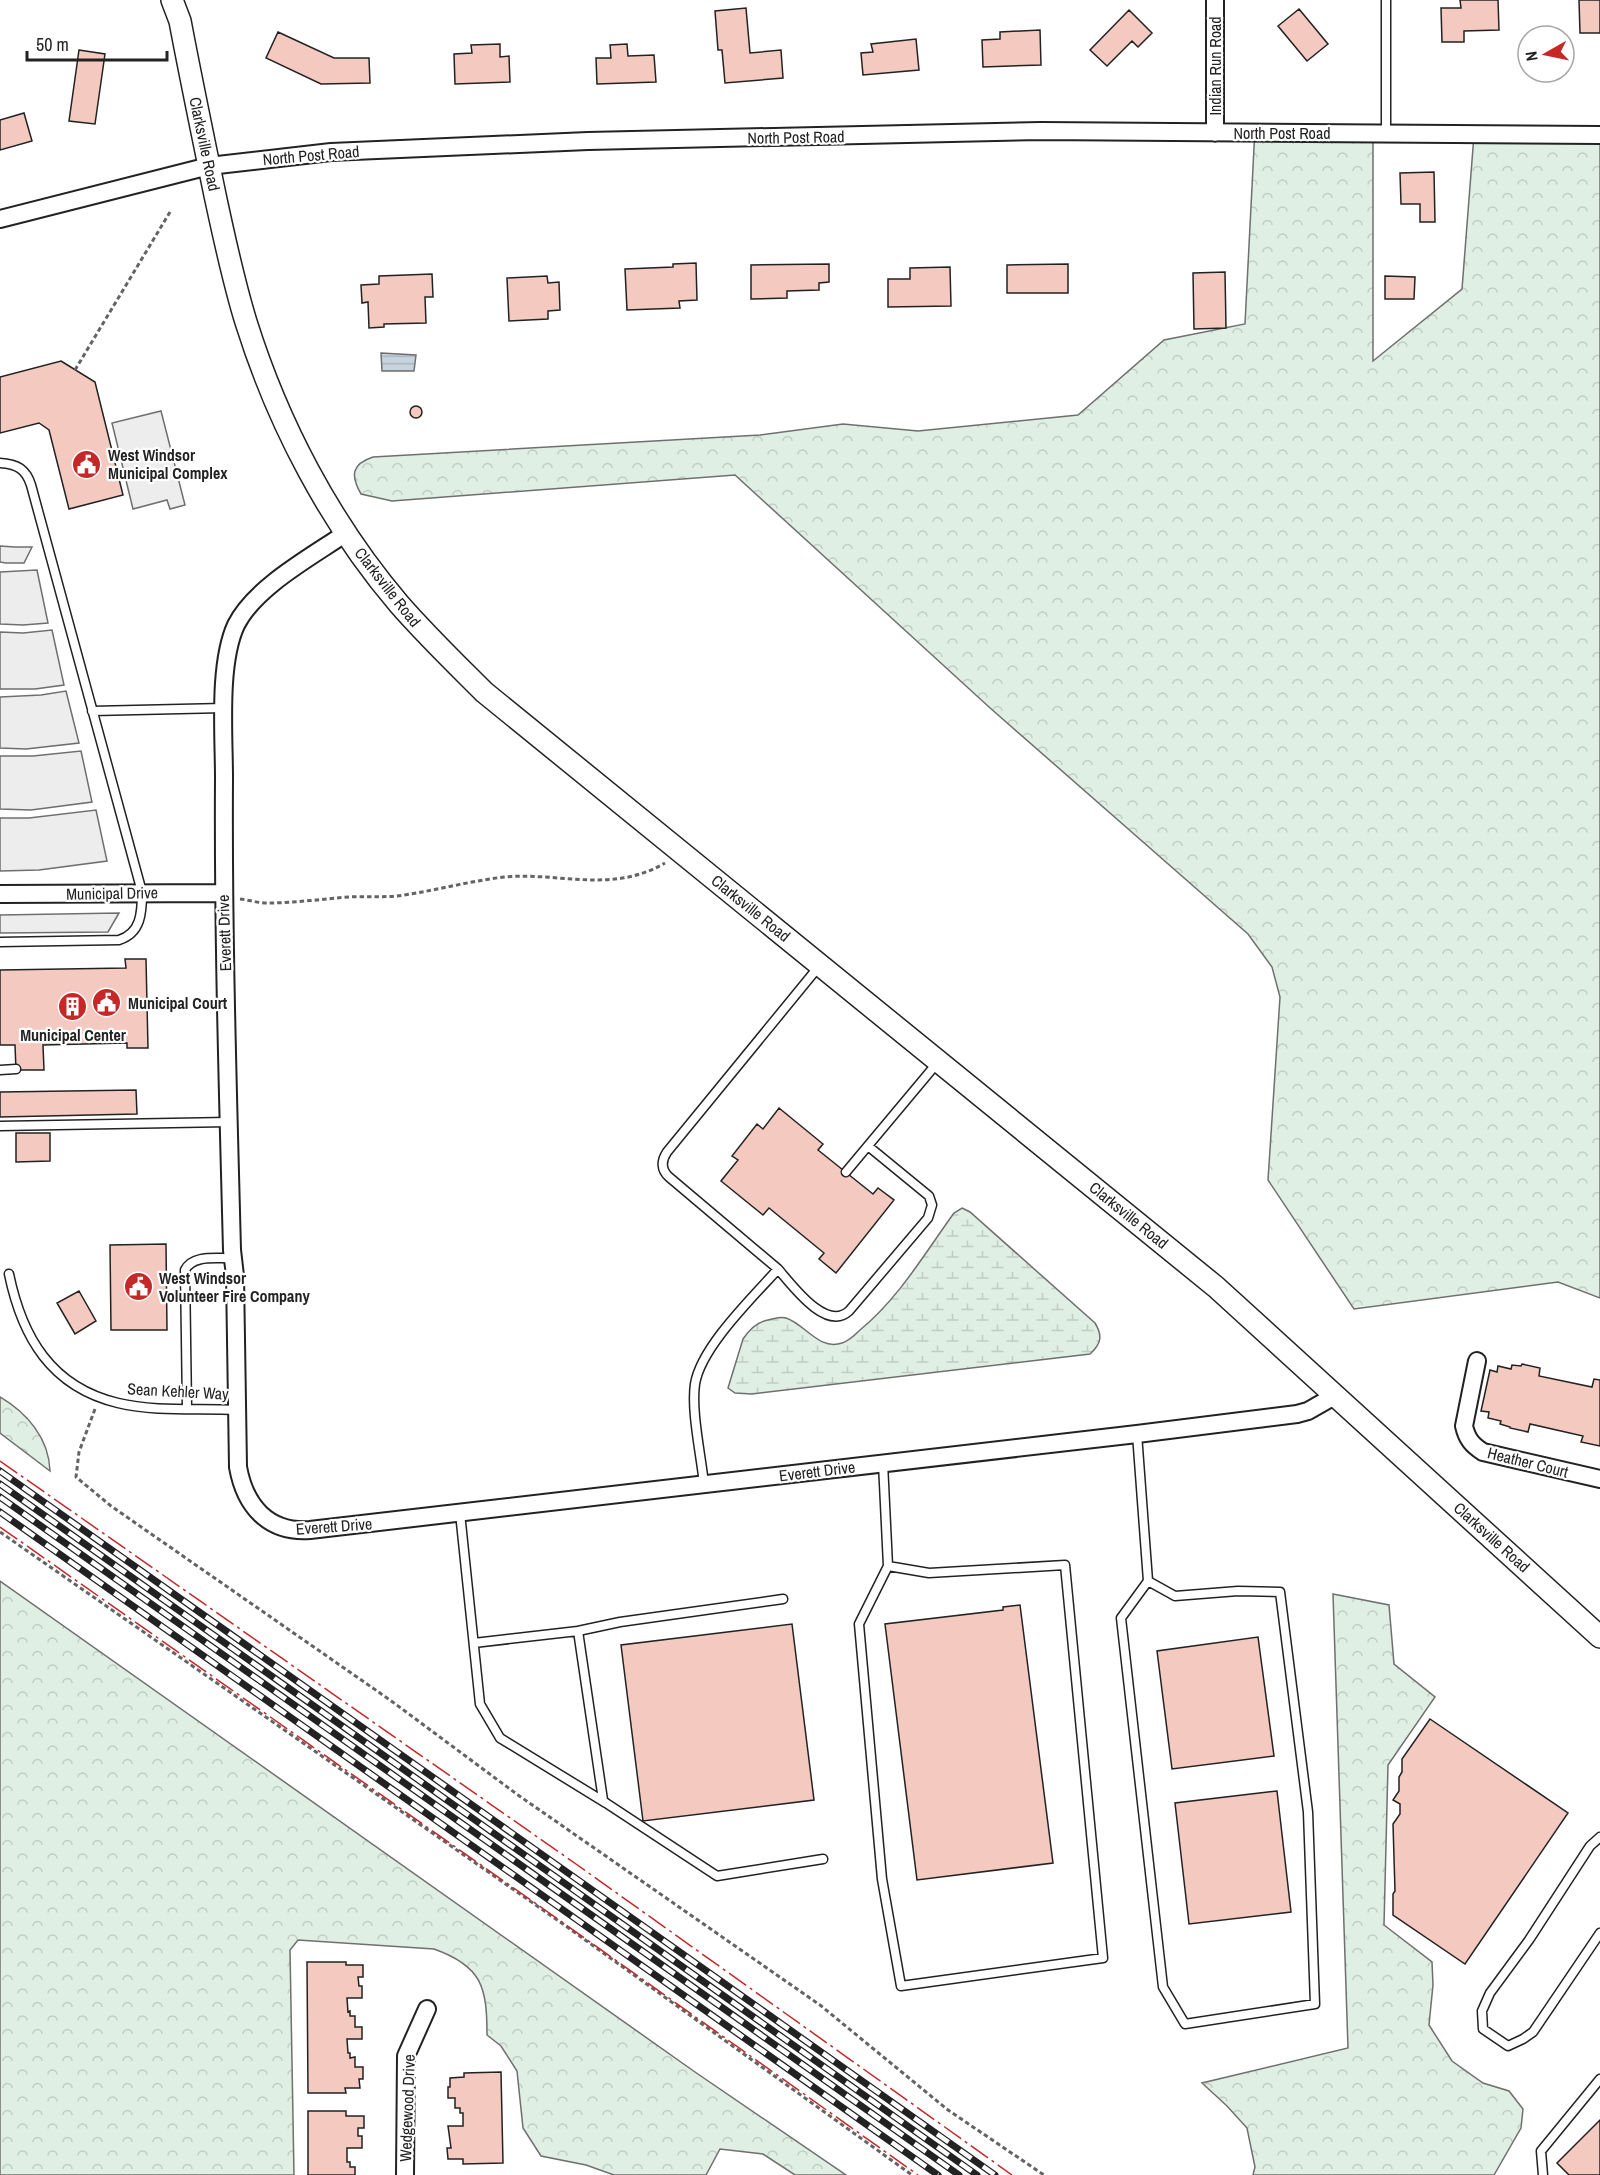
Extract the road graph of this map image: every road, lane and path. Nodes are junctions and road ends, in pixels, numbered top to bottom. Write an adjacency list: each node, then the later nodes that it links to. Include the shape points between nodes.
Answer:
1 (172, 0): 7 (street, Clarksville Road, via 180,21)
2 (1215, 0): 4 (street, Indian Run Road)
3 (1386, 0): 5 (lane)
4 (1215, 133): 5 (street, North Post Road); 7 (street, North Post Road, via 1041,131 588,141 331,152)
5 (1386, 134): 6 (street, North Post Road)
6 (1600, 135)
7 (209, 166): 9 (street, North Post Road); 12 (street, Clarksville Road, via 230,265 266,379 301,454)
8 (170, 212): 10 (path)
9 (0, 219)
10 (75, 370)
11 (0, 463): 14 (lane, via 19,467 29,478)
12 (346, 533): 13 (street, Everett Drive, via 264,591 243,613 229,646); 15 (street, Clarksville Road, via 398,603 484,692)
13 (225, 708): 14 (lane); 18 (street, Everett Drive)
14 (92, 711): 16 (lane)
15 (681, 851): 18 (path, via 652,871 612,881 530,875 377,898 269,903); 20 (street, Clarksville Road)
16 (142, 892): 17 (street, Municipal Drive); 18 (street, Municipal Drive); 19 (lane, via 137,927 124,938)
17 (0, 894)
18 (223, 895): 24 (street, Everett Drive)
19 (0, 942)
20 (820, 964): 21 (street, Clarksville Road); 29 (lane, via 663,1161 669,1177)
21 (939, 1060): 26 (lane); 32 (street, Clarksville Road, via 1216,1287)
22 (16, 1069): 23 (lane)
23 (0, 1070)
24 (229, 1122): 25 (lane); 28 (street, Everett Drive)
25 (0, 1126)
26 (868, 1146): 27 (lane); 29 (lane, via 929,1196 932,1210 928,1218 841,1316 824,1313)
27 (846, 1172)
28 (233, 1258): 34 (lane, via 195,1260 185,1270); 35 (street, Everett Drive)
29 (778, 1269): 39 (lane, via 725,1330 696,1378 695,1407)
30 (9, 1274): 33 (lane, Sean Kehler Way, via 19,1315 39,1351 68,1380)
31 (1477, 1361): 38 (street, Heather Court, via 1464,1426 1473,1446 1483,1452)
32 (1336, 1395): 36 (street, Everett Drive, via 1308,1411); 46 (street, Clarksville Road)
33 (99, 1397): 34 (lane, Sean Kehler Way, via 131,1405); 56 (path, via 79,1452 76,1477 111,1506 820,2005 948,2110)
34 (187, 1408): 35 (lane, Sean Kehler Way)
35 (237, 1410): 40 (street, Everett Drive, via 238,1467 244,1493 256,1510 282,1527 310,1530)
36 (1137, 1434): 37 (street, Everett Drive); 43 (lane)
37 (883, 1463): 39 (street, Everett Drive); 42 (lane)
38 (1600, 1479)
39 (704, 1484): 40 (street, Everett Drive)
40 (460, 1513): 47 (lane)
41 (0, 1532): 55 (path, via 553,1917)
42 (888, 1566): 42 (lane, via 859,1624 882,1879 901,1986 1103,1958 1065,1565 929,1573)
43 (1148, 1581): 43 (lane, via 1120,1618 1162,1987 1185,2024 1315,2004 1308,1812 1280,1592 1175,1596)
44 (783, 1599): 45 (lane, via 653,1616)
45 (578, 1631): 47 (lane); 48 (lane)
46 (1600, 1637)
47 (474, 1643): 48 (lane, via 480,1704 500,1738)
48 (603, 1800): 50 (lane, via 717,1876)
49 (1600, 1837): 51 (lane, via 1490,1993 1482,2011 1483,2030 1508,2046 1533,2032)
50 (823, 1859)
51 (1600, 1933)
52 (427, 2009): 54 (street, Wedgewood Drive, via 406,2056)
53 (1598, 2085): 57 (lane, via 1541,2151)
54 (405, 2175)
55 (912, 2175)
56 (1044, 2175)
57 (1543, 2175)

